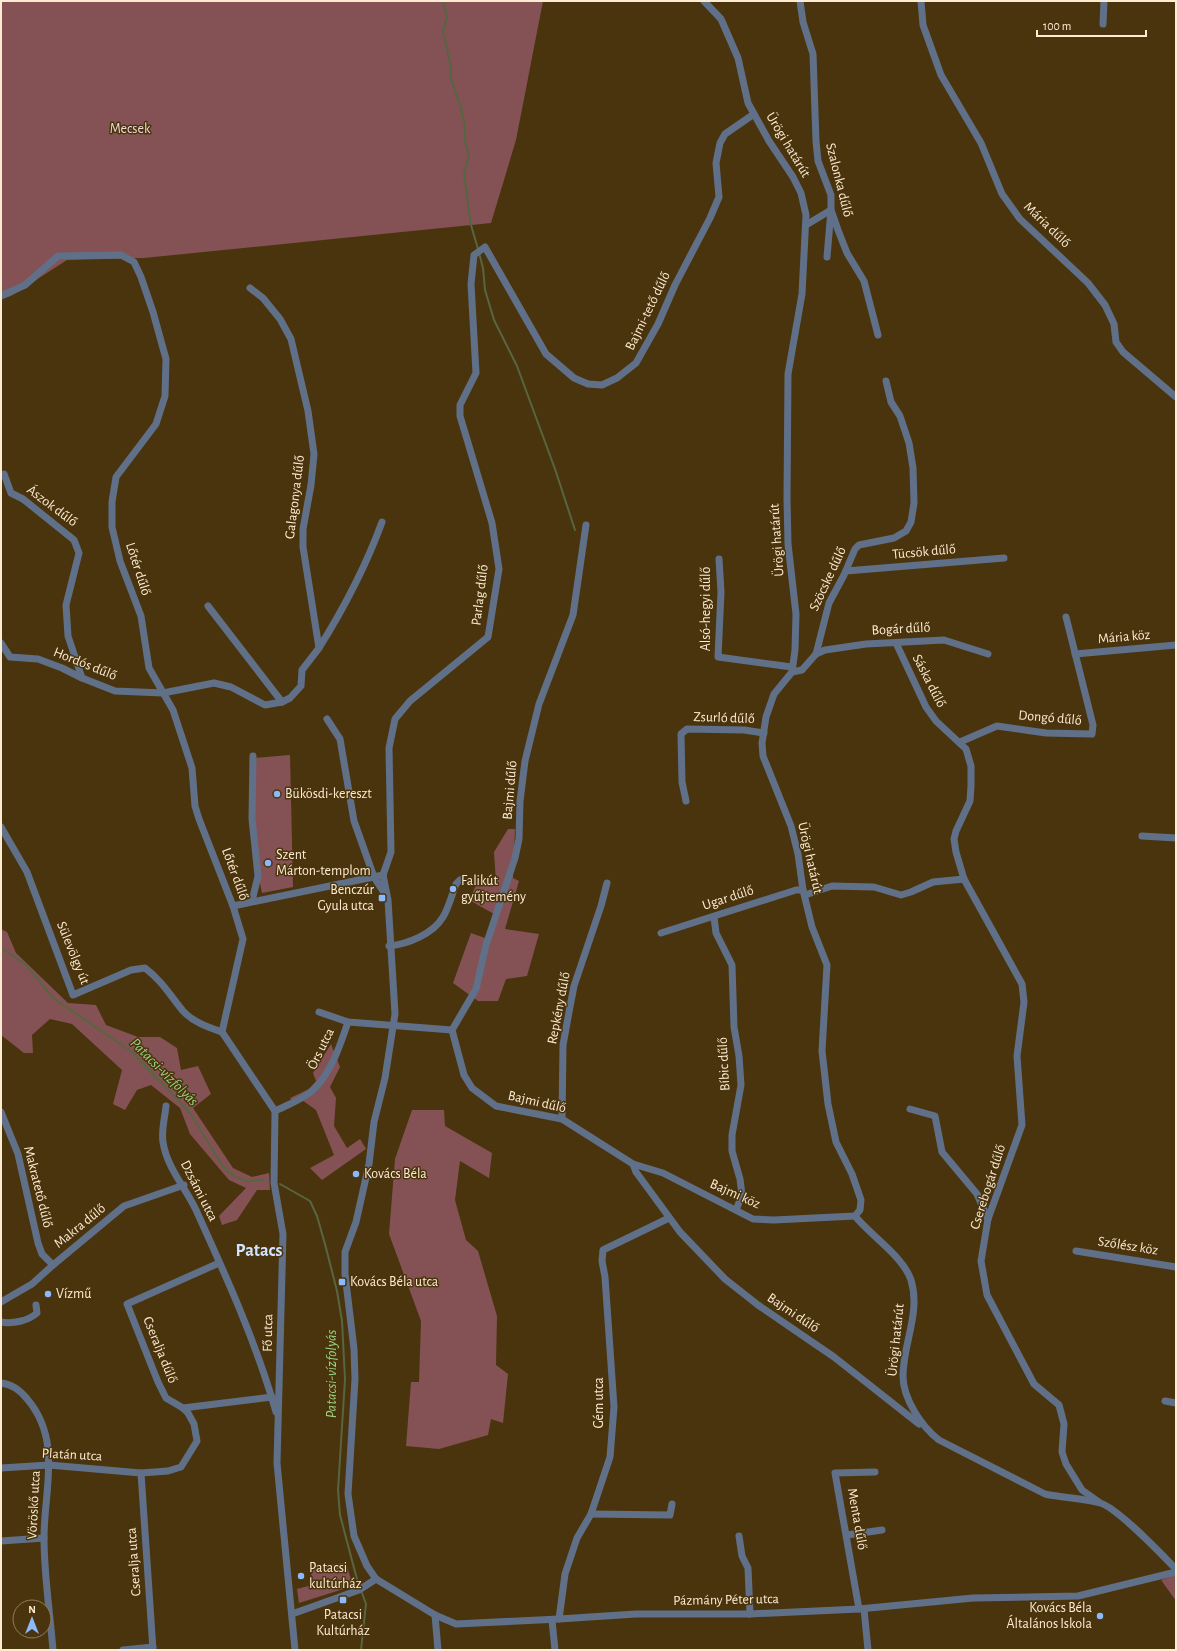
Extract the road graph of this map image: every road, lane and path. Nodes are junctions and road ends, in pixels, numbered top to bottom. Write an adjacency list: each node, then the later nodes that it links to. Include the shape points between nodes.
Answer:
1 (704, 1): 6 (street, Ürögi határút, via 721,19 729,35 738,58 748,103)
2 (800, 1): 7 (street, Szalonka dűlő, via 803,22 813,54 818,161 831,195)
3 (921, 1): 15 (street, Mária dűlő, via 923,25 941,75 981,143 1002,194 1020,219 1088,283 1105,306 1114,324 1116,342 1123,352)
4 (1104, 1): 5 (street)
5 (1103, 24)
6 (754, 114): 8 (street, Ürögi határút, via 801,193); 9 (street, Bajmi-tető dűlő, via 725,134 720,143 716,162 719,197 710,218 639,358 617,378 602,385 588,384 574,378 546,354)
7 (831, 210): 8 (street); 10 (street); 13 (street, Szalonka dűlő, via 847,253 864,281)
8 (806, 225): 31 (street, Ürögi határút, via 802,294 788,374 788,544 796,614)
9 (485, 247): 43 (street, Parlag dűlő, via 474,254 471,284 476,373 460,405 460,416 492,523 499,569 495,604 488,637 410,701 395,718 389,748 390,852)
10 (827, 257)
11 (250, 288): 27 (street, Galagonya dűlő, via 263,298 280,319 291,339 308,412 314,454 303,529 303,547)
12 (1, 296): 33 (street, Lőtér dűlő, via 25,285 58,256 121,255 134,262 141,277 166,359 165,396 156,424 116,477 112,527 120,561 141,616 149,668)
13 (878, 335)
14 (886, 381): 21 (street, Szöcske dűlő, via 891,402 900,416 909,443 914,503 911,522 906,531 894,538 859,545)
15 (1176, 398)
16 (4, 474): 32 (street, Ászok dűlő, via 11,492 74,540 79,553 66,605 68,636)
17 (382, 522): 27 (street, via 338,618)
18 (586, 525): 58 (street, Bajmi dűlő, via 573,615 539,704 525,761 519,840 515,858 486,945 476,989)
19 (1004, 558): 21 (street, Tücsök dűlő)
20 (719, 559): 31 (street, Alsó-hegyi dűlő, via 721,592 718,657)
21 (846, 571): 28 (street, Szöcske dűlő, via 829,602)
22 (208, 606): 34 (street)
23 (1066, 617): 30 (street, Dongó dűlő)
24 (1, 643): 32 (street, Hordós dűlő, via 10,657 38,659)
25 (896, 643): 28 (street, Bogár dűlő, via 842,647); 29 (street, Bogár dűlő, via 944,640); 37 (street, Sáska dűlő, via 926,707 936,721)
26 (1176, 645): 30 (street, Mária köz)
27 (319, 648): 34 (street, Hordós dűlő, via 302,670 301,686 295,694)
28 (816, 654): 31 (street, Szöcske dűlő, via 802,670)
29 (988, 654)
30 (1074, 654): 37 (street, Dongó dűlő, via 1093,725 1092,734 1046,733 997,726)
31 (792, 669): 36 (street, Ürögi határút, via 774,694 766,717)
32 (82, 678): 33 (street, Hordós dűlő, via 115,691)
33 (163, 693): 34 (street, Hordós dűlő, via 214,683 231,687 265,705); 51 (street, Lőtér dűlő, via 173,710 192,768 195,806 199,819)
34 (282, 702)
35 (327, 719): 44 (street, via 340,739 354,821)
36 (764, 733): 39 (street, Zsurló dűlő, via 687,729 681,734 682,782); 48 (street, Ürögi határút, via 763,756 791,826)
37 (960, 742): 45 (street, Sáska dűlő, via 966,749 971,766 970,801 954,839)
38 (253, 756): 50 (street, via 252,818 258,876)
39 (686, 801)
40 (1, 827): 59 (street, Sülevölgy út, via 27,872 74,995 131,970 145,968 159,979 184,1012 202,1025)
41 (1142, 836): 42 (street)
42 (1176, 838)
43 (384, 872): 44 (street); 49 (street)
44 (374, 877): 49 (street); 50 (street)
45 (964, 879): 48 (street, Ugar dűlő, via 933,882 901,895 874,887 832,886); 70 (street, Cserebogár dűlő, via 1022,984 1024,1002 1017,1056 1022,1125)
46 (460, 880): 54 (street, via 443,917 431,929 414,940)
47 (607, 883): 64 (street, Repkény dűlő, via 574,986 569,1012 563,1045)
48 (804, 893): 52 (street, Ugar dűlő, via 796,890); 68 (street, Ürögi határút, via 812,927 827,965 822,1051 828,1104 836,1142 852,1174 861,1200 860,1210)
49 (388, 900): 54 (street)
50 (252, 901): 51 (street)
51 (233, 906): 59 (street, Lőtér dűlő, via 243,939)
52 (714, 917): 53 (street, Ugar dűlő); 67 (street, Bíbic dűlő, via 716,933 732,965 734,1027 739,1056 741,1085 732,1135 732,1151 742,1195)
53 (661, 933)
54 (389, 946): 57 (street, via 395,1014)
55 (319, 1012): 56 (street, Örs utca)
56 (348, 1022): 57 (street, Örs utca); 62 (street, Örs utca, via 327,1073 313,1090)
57 (393, 1026): 58 (street, Örs utca); 98 (street, via 385,1078 374,1122 369,1164 356,1222 345,1252 355,1378 348,1494 354,1536 367,1566)
58 (452, 1030): 64 (street, Bajmi dűlő, via 464,1075 472,1088 496,1106)
59 (222, 1032): 62 (street)
60 (166, 1106): 66 (street, Dzsámi utca, via 162,1141 172,1171)
61 (910, 1109): 70 (street, via 935,1116 942,1152 977,1194)
62 (275, 1111): 83 (street, Fő utca, via 274,1183 283,1234)
63 (1, 1112): 73 (street, Makratető dűlő, via 18,1154 42,1254)
64 (562, 1119): 65 (street, Bajmi dűlő)
65 (633, 1164): 67 (street, Bajmi köz, via 663,1173); 69 (street, Bajmi dűlő)
66 (184, 1185): 72 (street, Dzsámi utca); 73 (street, Makra dűlő, via 124,1206)
67 (736, 1210): 68 (street, Bajmi köz, via 754,1219)
68 (855, 1216): 84 (street, Ürögi határút, via 904,1267 911,1279 914,1294 913,1325 903,1377 917,1418)
69 (669, 1218): 84 (street, Bajmi dűlő, via 725,1279 834,1357); 91 (street, Gém utca, via 603,1250 614,1408 610,1457)
70 (988, 1219): 89 (street, Cserebogár dűlő, via 981,1261 987,1295 1034,1384 1059,1405 1064,1424 1062,1452 1066,1464 1082,1490)
71 (1076, 1251): 74 (street, Szőlész köz)
72 (219, 1263): 79 (street, Dzsámi utca, via 246,1325); 82 (street, Cseralja dűlő, via 127,1304 166,1398)
73 (53, 1265): 75 (street, Makra dűlő, via 32,1284)
74 (1176, 1266)
75 (1, 1302)
76 (36, 1305): 77 (street, via 37,1313 31,1318)
77 (1, 1322)
78 (1, 1383): 85 (street, Vöröskő utca, via 10,1384 22,1392 32,1405 44,1427)
79 (272, 1396): 82 (street); 83 (street, Dzsámi utca)
80 (1165, 1401): 81 (street)
81 (1176, 1403)
82 (182, 1408): 88 (street, Cseralja dűlő, via 194,1424 197,1441 191,1453 181,1467 168,1471)
83 (278, 1420): 100 (street, Fő utca, via 277,1463)
84 (929, 1431): 89 (street, Ürögi határút, via 939,1440 1045,1494)
85 (49, 1465): 86 (street, Platán utca); 88 (street, Platán utca); 95 (street, Vöröskő utca)
86 (1, 1468)
87 (875, 1472): 93 (street, Menta dűlő, via 835,1473)
88 (141, 1473): 104 (street, Cseralja utca)
89 (1101, 1503): 97 (street, Ürögi határút, via 1126,1520)
90 (672, 1504): 91 (street, via 670,1515)
91 (591, 1514): 103 (street, Gém utca, via 577,1538)
92 (882, 1530): 93 (street)
93 (846, 1535): 99 (street, Menta dűlő)
94 (739, 1536): 101 (street, via 742,1556 748,1568)
95 (44, 1538): 96 (street); 105 (street, Vöröskő utca)
96 (1, 1541)
97 (1176, 1571): 99 (street, Pázmány Péter utca, via 1078,1596 973,1598)
98 (376, 1579): 100 (street, via 359,1590); 102 (street, Pázmány Péter utca)
99 (861, 1609): 101 (street, Pázmány Péter utca); 110 (street, Menta dűlő)
100 (292, 1614): 107 (street, Fő utca)
101 (750, 1614): 103 (street, Pázmány Péter utca, via 636,1614)
102 (435, 1615): 103 (street, Pázmány Péter utca, via 456,1624); 108 (street)
103 (555, 1620): 109 (street, Gém utca)
104 (153, 1649): 106 (street)
105 (53, 1650)
106 (123, 1650)
107 (295, 1650)
108 (438, 1650)
109 (555, 1650)
110 (868, 1650)

